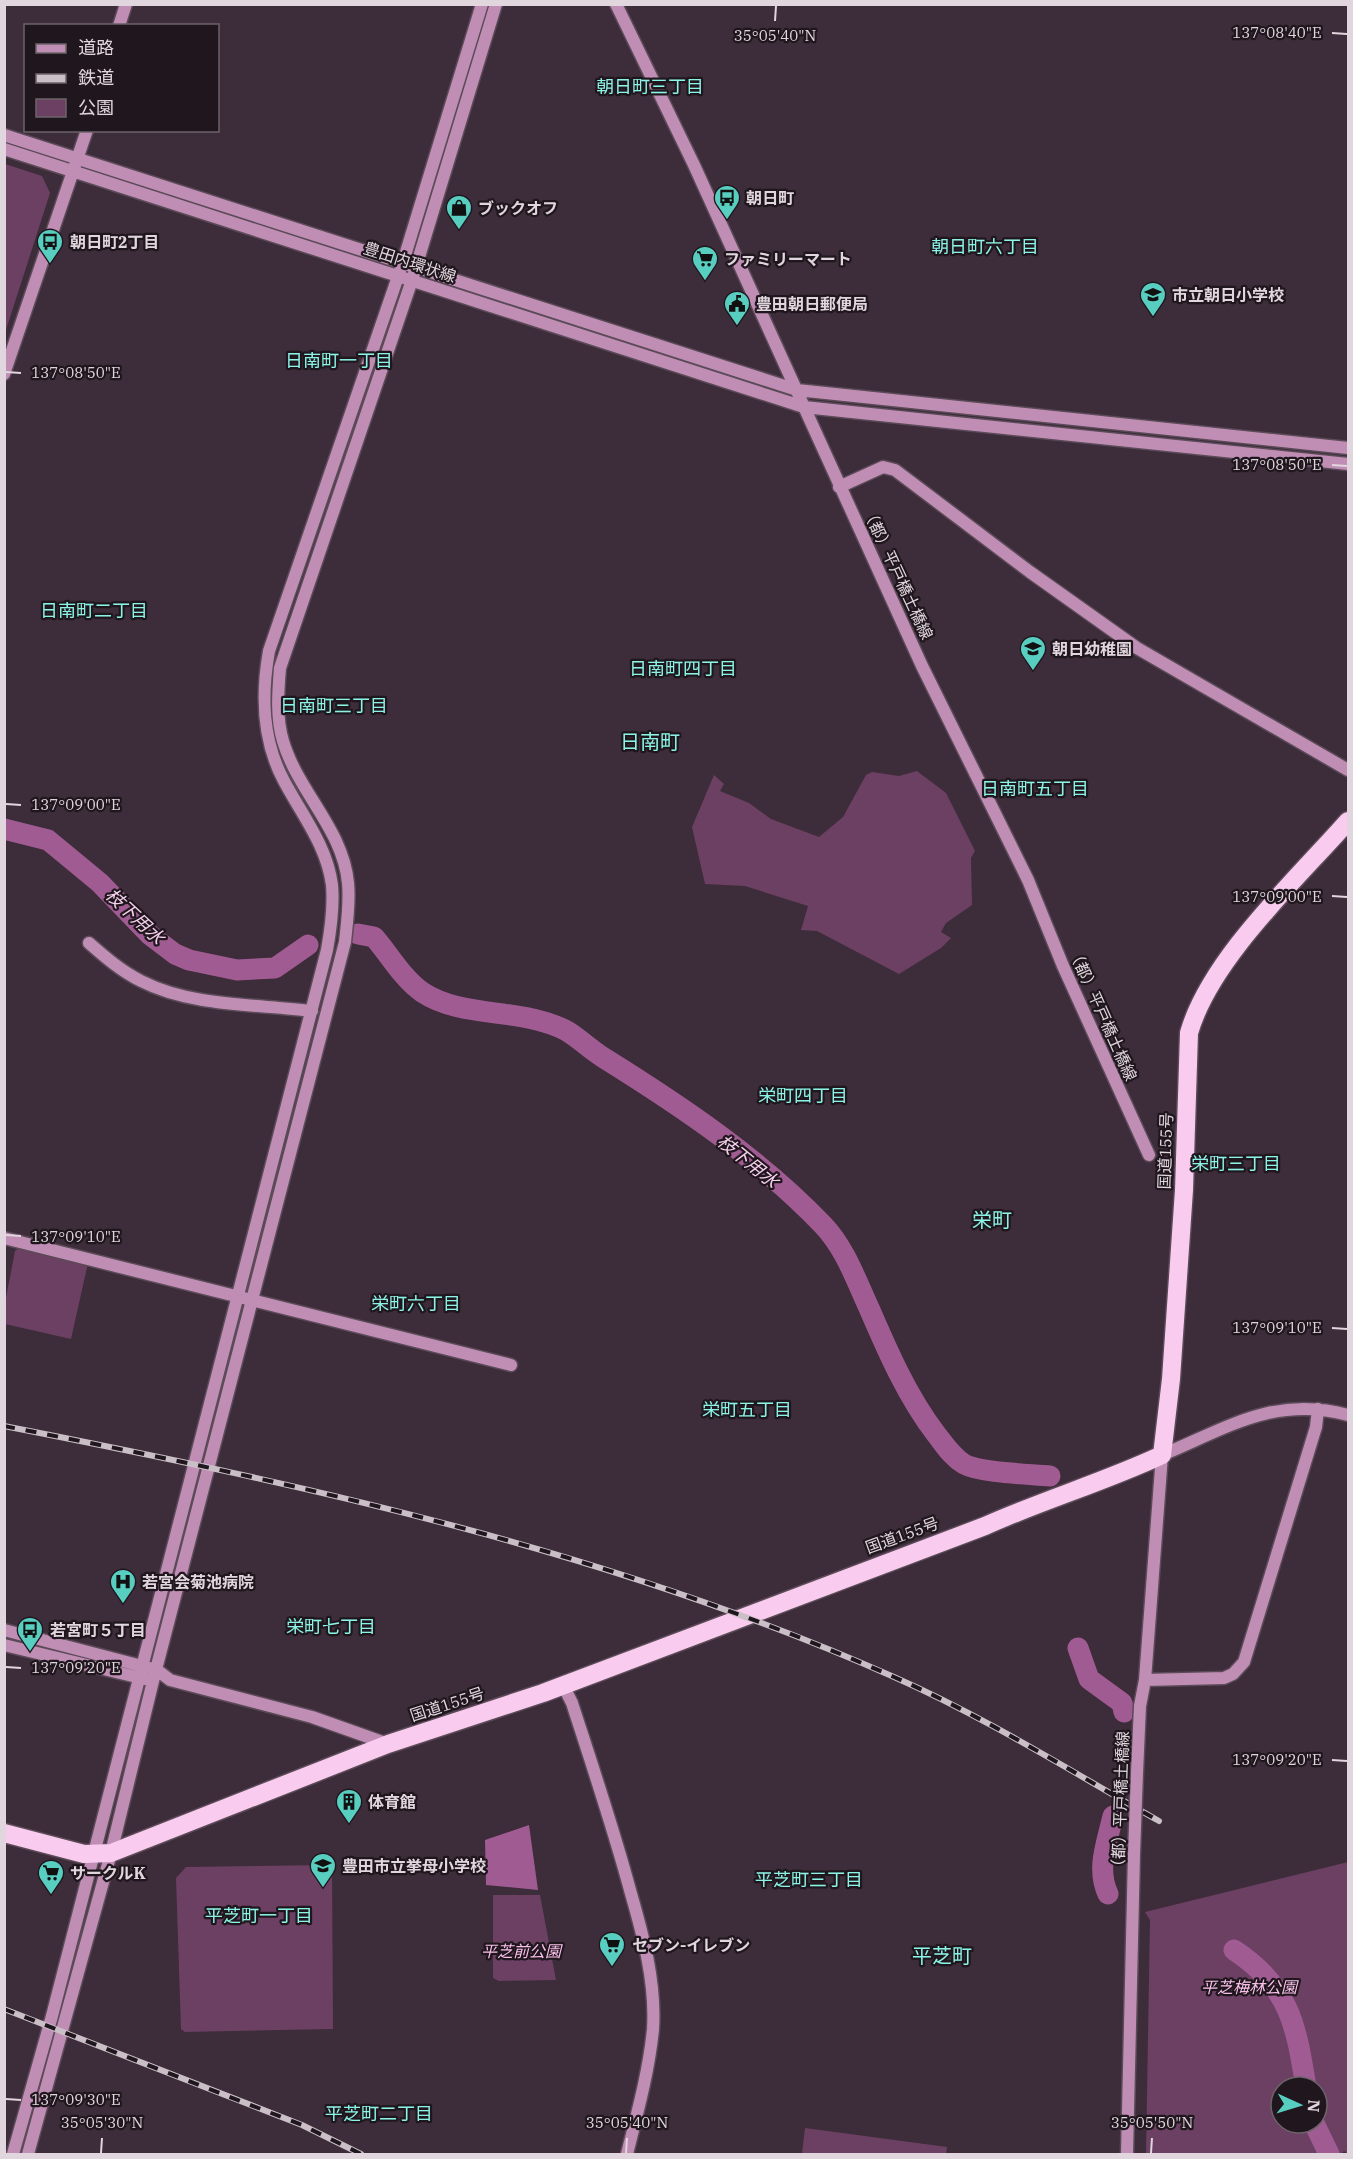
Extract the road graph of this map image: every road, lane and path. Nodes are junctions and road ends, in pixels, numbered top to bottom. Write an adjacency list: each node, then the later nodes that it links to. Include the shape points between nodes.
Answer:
1 (126, 4): 5 (street)
2 (482, 4): 11 (street)
3 (496, 4): 12 (street)
4 (616, 4): 16 (street, （都）平戸橋土橋線, via 666,103)
5 (120, 24)
6 (86, 132): 9 (street)
7 (4, 135): 9 (street, 豊田内環状線)
8 (4, 149): 10 (street, 豊田内環状線)
9 (79, 157): 10 (street); 11 (street, 豊田内環状線)
10 (73, 170): 13 (street, 豊田内環状線); 15 (street)
11 (402, 262): 12 (street, 豊田内環状線); 13 (street)
12 (416, 266): 14 (street); 16 (street, 豊田内環状線)
13 (398, 275): 14 (street, 豊田内環状線); 24 (street, via 272,642 265,674 265,721 271,750 283,781 318,839 332,886 327,950)
14 (412, 280): 17 (street, 豊田内環状線); 28 (street, via 280,668 283,741 294,769 329,824 340,852 348,881 348,917 345,942)
15 (4, 374)
16 (797, 390): 17 (street, （都）平戸橋土橋線); 18 (street, 豊田内環状線)
17 (804, 407): 19 (street, 豊田内環状線); 20 (street, （都）平戸橋土橋線)
18 (1348, 448)
19 (1348, 464)
20 (839, 487): 21 (street, via 883,467 895,470 1137,648); 25 (street, （都）平戸橋土橋線, via 926,675 1028,880)
21 (1348, 770)
22 (1348, 821): 32 (highway, 国道155号, via 1211,980 1189,1033 1184,1190)
23 (89, 943): 24 (street, via 127,974 158,989 192,997)
24 (312, 1011): 27 (street)
25 (1149, 1155)
26 (4, 1238): 27 (street)
27 (239, 1296): 28 (street); 35 (street)
28 (253, 1300): 29 (street); 36 (street)
29 (511, 1365)
30 (1318, 1408): 31 (street); 32 (street, via 1287,1408 1257,1415); 37 (street, via 1316,1427 1244,1662 1224,1678)
31 (1348, 1415)
32 (1162, 1455): 37 (street, （都）平戸橋土橋線); 38 (highway, 国道155号)
33 (4, 1630): 35 (street)
34 (4, 1645): 35 (street)
35 (140, 1672): 36 (street); 42 (street)
36 (155, 1676): 39 (street, via 312,1717); 41 (street)
37 (1145, 1680): 46 (street, （都）平戸橋土橋線, bridge, via 1137,1773)
38 (563, 1685): 39 (highway, 国道155号); 45 (street, via 615,1836 650,1976 652,2030)
39 (388, 1744): 41 (highway, 国道155号)
40 (4, 1833): 42 (highway, 国道155号)
41 (111, 1853): 42 (highway, 国道155号); 44 (street)
42 (92, 1854): 43 (street, via 52,2016)
43 (11, 2147): 44 (street)
44 (28, 2152)
45 (627, 2154)
46 (1127, 2154)

